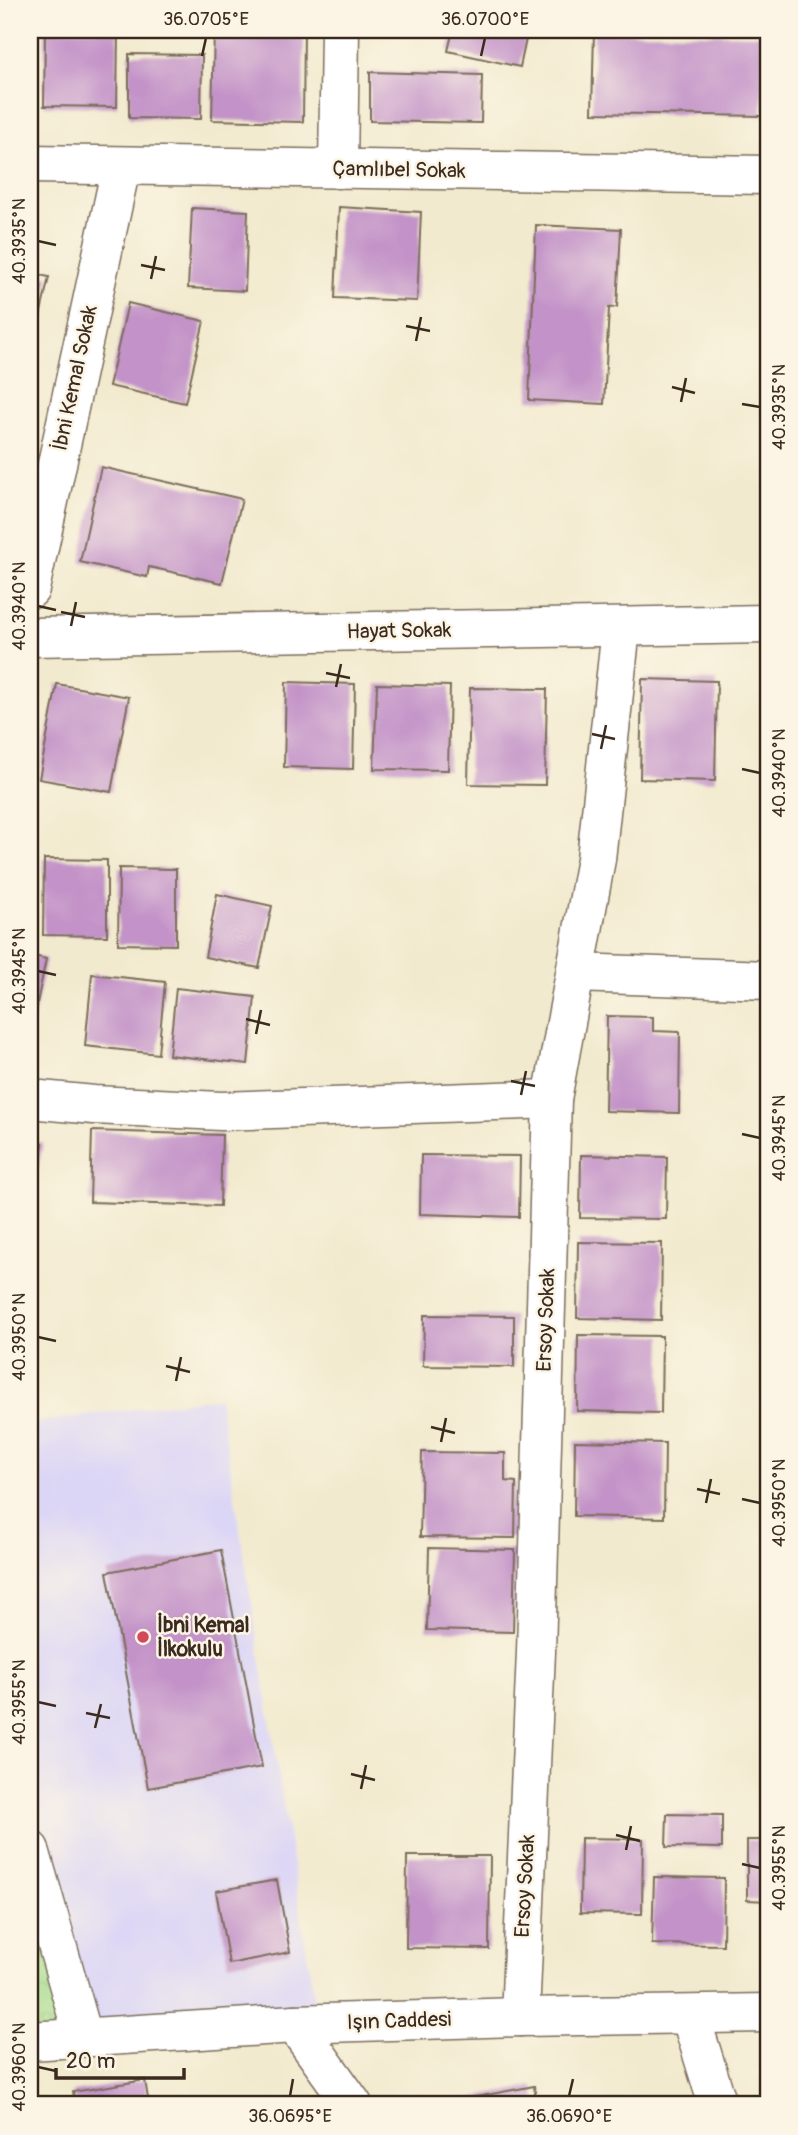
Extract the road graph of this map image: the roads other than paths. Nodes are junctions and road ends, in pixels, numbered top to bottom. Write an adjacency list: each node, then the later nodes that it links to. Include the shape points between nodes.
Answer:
1 (340, 30): 4 (street)
2 (30, 164): 3 (street, Çamlıbel Sokak)
3 (121, 167): 4 (street, Çamlıbel Sokak); 6 (street, İbni Kemal Sokak)
4 (338, 169): 5 (street, Çamlıbel Sokak)
5 (768, 175)
6 (30, 589)
7 (768, 624): 8 (street, Hayat Sokak)
8 (621, 628): 9 (street, Hayat Sokak); 10 (street, Ersoy Sokak, via 596,859)
9 (30, 637)
10 (576, 973): 11 (street); 13 (street, Ersoy Sokak)
11 (768, 980)
12 (30, 1099): 13 (street, via 221,1111)
13 (552, 1100): 17 (street, Ersoy Sokak)
14 (30, 1850): 19 (street)
15 (768, 2013): 16 (street, Işın Caddesi)
16 (690, 2015): 17 (street, Işın Caddesi); 22 (street)
17 (520, 2017): 18 (street, Işın Caddesi)
18 (295, 2024): 19 (street, Işın Caddesi); 21 (street)
19 (83, 2036): 20 (street, Işın Caddesi)
20 (30, 2041)
21 (353, 2105)
22 (718, 2105)

